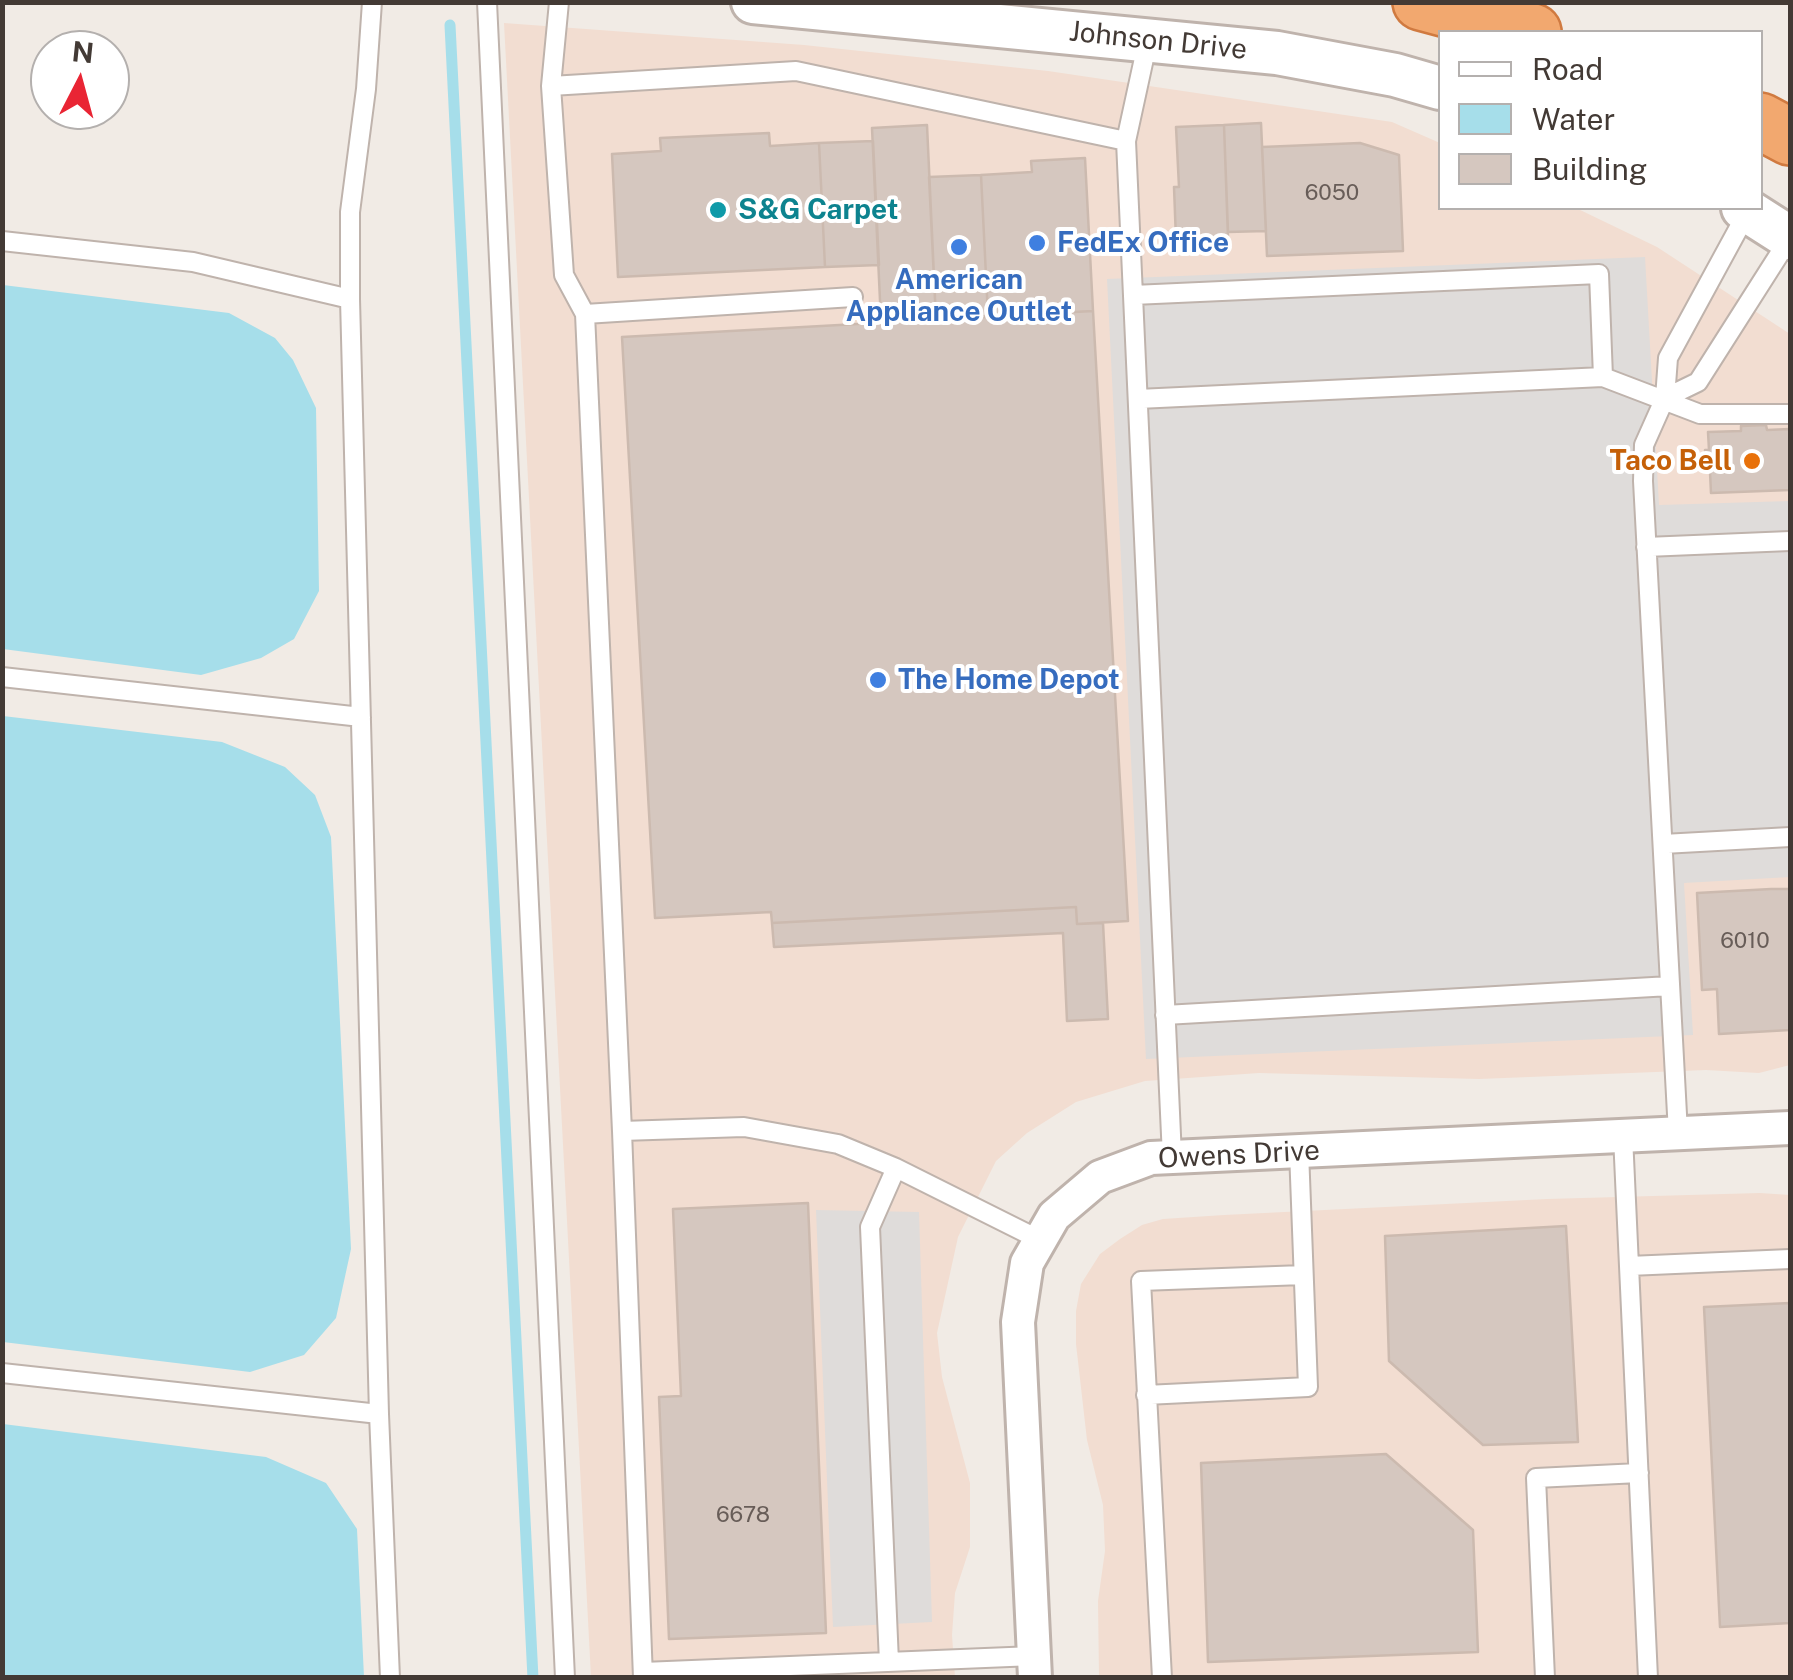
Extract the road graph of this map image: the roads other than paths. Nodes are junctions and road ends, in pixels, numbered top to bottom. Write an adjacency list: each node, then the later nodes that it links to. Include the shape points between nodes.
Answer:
1 (372, 2): 19 (lane, via 350,212)
2 (487, 2): 52 (lane)
3 (559, 2): 8 (lane)
4 (754, 2): 7 (street, Johnson Drive)
5 (1421, 2): 6 (highway)
6 (1525, 30)
7 (1148, 40): 9 (street, Johnson Drive, via 1277,52); 12 (lane)
8 (551, 86): 12 (lane, via 796,72); 20 (lane, via 564,276)
9 (1438, 87)
10 (1763, 123): 11 (highway)
11 (1790, 137)
12 (1126, 140): 17 (lane)
13 (1745, 210): 22 (lane, via 1668,358)
14 (1748, 210): 15 (street)
15 (1790, 238): 22 (lane, via 1698,382)
16 (2, 241): 19 (lane, via 193,262)
17 (1133, 295): 21 (lane, via 1600,274); 23 (lane)
18 (852, 297): 20 (lane)
19 (350, 299): 28 (lane)
20 (586, 314): 34 (lane)
21 (1603, 378): 22 (lane); 23 (lane)
22 (1664, 398): 24 (lane, via 1700,414); 26 (lane, via 1644,445)
23 (1138, 399): 32 (lane)
24 (1790, 414)
25 (1790, 540): 26 (lane)
26 (1646, 547): 30 (lane)
27 (2, 676): 28 (lane)
28 (361, 717): 46 (lane)
29 (1790, 837): 30 (lane)
30 (1662, 844): 31 (lane)
31 (1670, 986): 32 (lane); 35 (lane)
32 (1166, 1014): 38 (lane)
33 (1790, 1128): 35 (street, Owens Drive)
34 (622, 1131): 39 (lane, via 744,1128 838,1144); 50 (lane)
35 (1678, 1133): 36 (street, Owens Drive)
36 (1623, 1136): 37 (street, Owens Drive); 42 (lane)
37 (1298, 1151): 38 (street, Owens Drive); 43 (lane)
38 (1172, 1157): 40 (street, Owens Drive, via 1100,1177 1054,1216)
39 (896, 1168): 40 (lane); 48 (lane, via 870,1227)
40 (1040, 1240): 49 (street, Owens Drive, via 1027,1263 1018,1322)
41 (1790, 1258): 42 (lane)
42 (1629, 1266): 47 (lane)
43 (1304, 1275): 45 (lane, via 1308,1387); 45 (lane, via 1141,1281)
44 (2, 1373): 46 (lane)
45 (1146, 1395): 53 (lane)
46 (379, 1414): 51 (lane)
47 (1639, 1473): 54 (lane, via 1536,1478); 55 (lane)
48 (889, 1662): 49 (lane); 50 (lane)
49 (1035, 1667)
50 (643, 1675)
51 (390, 1678)
52 (565, 1678)
53 (1162, 1678)
54 (1546, 1678)
55 (1648, 1678)

